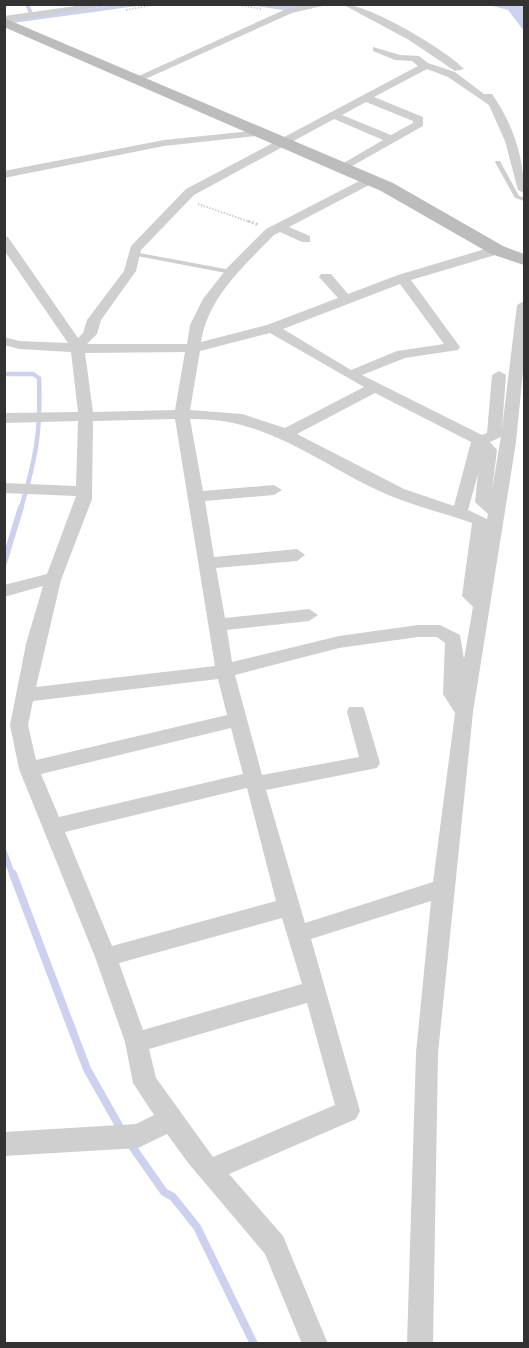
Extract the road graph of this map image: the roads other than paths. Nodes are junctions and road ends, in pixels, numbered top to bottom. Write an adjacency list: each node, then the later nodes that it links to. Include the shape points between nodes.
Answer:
1 (115, 4): 4 (street)
2 (327, 4): 9 (street, via 290,11)
3 (346, 4): 6 (street)
4 (4, 20): 9 (street)
5 (377, 49): 7 (street, via 399,58 415,58)
6 (441, 55): 8 (street, via 438,61); 11 (street, via 482,88)
7 (425, 66): 8 (street); 10 (street)
8 (450, 74): 11 (street)
9 (137, 79): 13 (street)
10 (366, 98): 12 (street); 14 (street, via 419,119 419,124)
11 (494, 103): 20 (street, via 509,134)
12 (333, 115): 14 (street); 15 (street)
13 (262, 133): 15 (street); 18 (street, via 164,143)
14 (392, 139): 17 (street)
15 (282, 142): 17 (street); 26 (street, via 224,171 184,198)
16 (498, 162): 21 (lane, via 517,197)
17 (341, 168): 19 (street)
18 (4, 175)
19 (369, 180): 22 (street); 25 (street)
20 (525, 190)
21 (525, 199)
22 (276, 229): 23 (street); 28 (street)
23 (306, 239)
24 (4, 240): 35 (street)
25 (497, 250): 27 (street); 30 (street)
26 (134, 254): 28 (lane); 35 (street, via 130,271 94,320 90,334)
27 (525, 260)
28 (231, 272): 36 (street, via 201,316)
29 (326, 277): 31 (street)
30 (404, 278): 31 (street); 37 (street, via 453,347 402,354)
31 (346, 299): 33 (street)
32 (525, 305): 50 (street)
33 (272, 328): 36 (street); 37 (street)
34 (4, 341): 35 (street)
35 (77, 347): 36 (street); 41 (street)
36 (193, 348): 40 (street)
37 (351, 375): 39 (street)
38 (499, 375): 44 (street, via 494,435)
39 (375, 387): 43 (street); 44 (street)
40 (182, 414): 41 (street); 43 (street, via 242,419); 48 (street)
41 (86, 417): 42 (street); 47 (street)
42 (4, 418)
43 (285, 434): 49 (street, via 398,493)
44 (479, 441): 49 (street); 50 (street, via 489,450 483,502)
45 (4, 488): 47 (street)
46 (274, 490): 48 (street)
47 (84, 491): 53 (street)
48 (196, 497): 52 (street)
49 (458, 513): 55 (street, via 480,520 471,596)
50 (497, 513): 55 (street)
51 (297, 555): 52 (street)
52 (207, 563): 57 (street)
53 (54, 580): 54 (street, via 42,579); 59 (street)
54 (4, 591)
55 (483, 606): 61 (street)
56 (309, 615): 57 (street)
57 (217, 625): 58 (street)
58 (225, 671): 59 (street); 61 (street, via 339,642 440,631 454,640 452,694); 62 (street)
59 (25, 695): 63 (street, via 19,725)
60 (356, 712): 64 (street, via 370,763)
61 (464, 712): 66 (street)
62 (236, 720): 63 (street); 64 (street)
63 (30, 769): 65 (street)
64 (254, 781): 65 (street); 67 (street)
65 (53, 827): 69 (street)
66 (443, 888): 68 (street); 76 (street, via 427,1053)
67 (288, 907): 68 (street); 69 (street)
68 (299, 934): 70 (street)
69 (106, 957): 71 (street)
70 (315, 991): 71 (street); 74 (street, via 348,1111)
71 (136, 1042): 72 (street, via 145,1083)
72 (170, 1120): 73 (street, via 138,1137); 74 (street)
73 (4, 1144)
74 (211, 1170): 75 (street, via 274,1245)
75 (315, 1344)
76 (420, 1344)

